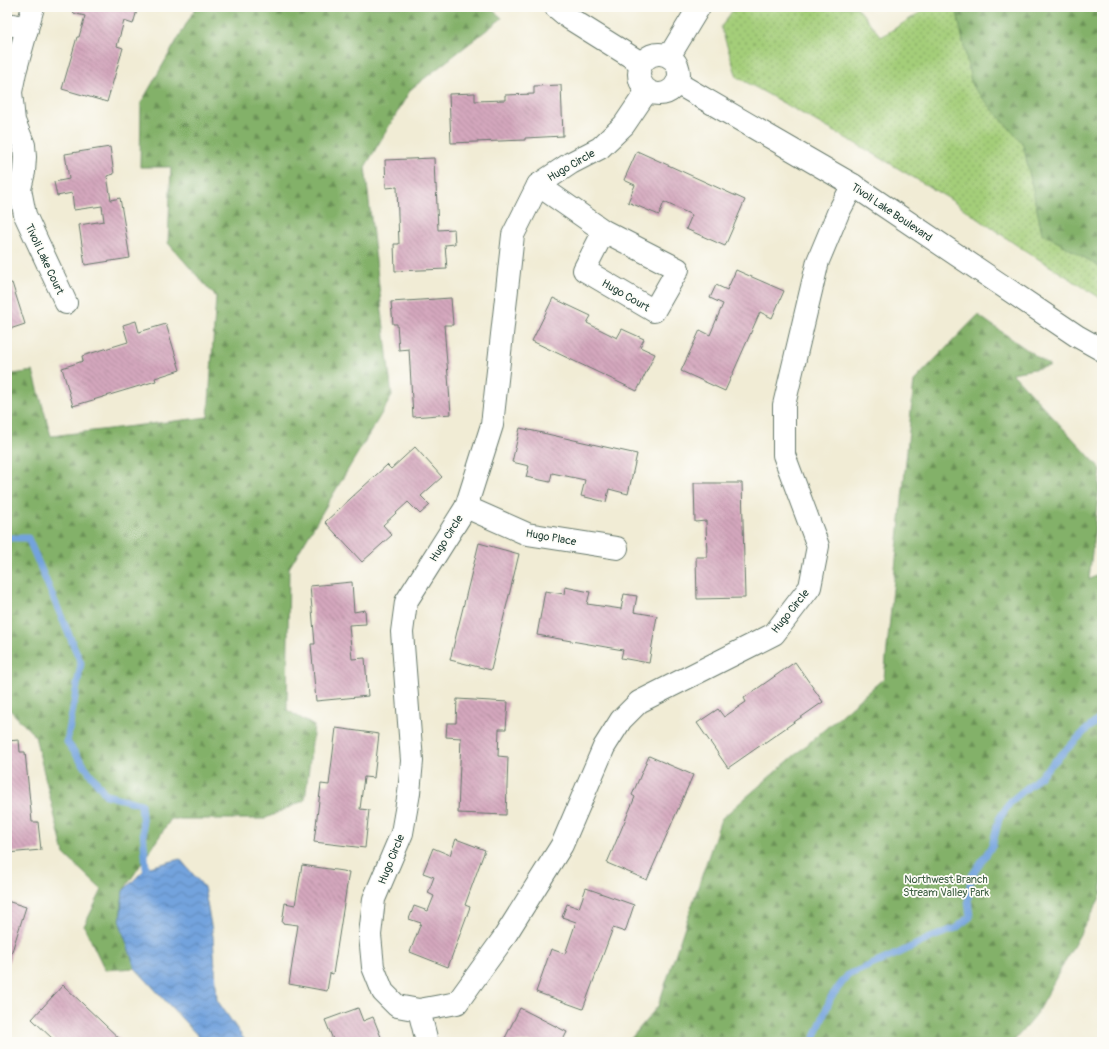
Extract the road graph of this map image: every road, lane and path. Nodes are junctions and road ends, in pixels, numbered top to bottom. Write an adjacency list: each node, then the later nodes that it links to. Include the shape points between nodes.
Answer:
1 (33, 7): 4 (street, Tivoli Lake Court)
2 (556, 7): 6 (street, via 569,18)
3 (699, 7): 5 (street)
4 (17, 27): 9 (street, Tivoli Lake Court)
5 (670, 57): 6 (street, via 664,54 651,55); 7 (street, via 679,72)
6 (641, 63): 8 (street, via 640,81)
7 (677, 83): 8 (street, via 667,93 653,94); 11 (street, Tivoli Lake Boulevard)
8 (647, 91): 10 (street, Hugo Circle, via 624,125 600,148 570,163)
9 (9, 95): 13 (street, Tivoli Lake Court, via 14,121 24,145 24,172 20,189)
10 (538, 185): 14 (street); 17 (street, Hugo Circle, via 513,235 492,426)
11 (853, 185): 16 (street, Tivoli Lake Boulevard, via 1077,336); 19 (street, Hugo Circle, via 818,261 784,405 784,455 818,546 810,586 774,634 639,702 621,720 604,747 562,845 503,939 457,1003)
12 (7, 203): 13 (street, Tivoli Lake Court, via 14,204)
13 (25, 214): 15 (street, Tivoli Lake Court)
14 (604, 232)
15 (66, 303)
16 (1102, 350)
17 (466, 507): 18 (street, Hugo Place, via 527,534); 19 (street, Hugo Circle, via 406,602 402,632 412,761 409,793 402,834 374,899 370,935 373,967 383,992 398,1006)
18 (617, 548)
19 (419, 1010): 20 (street)
20 (427, 1042)

